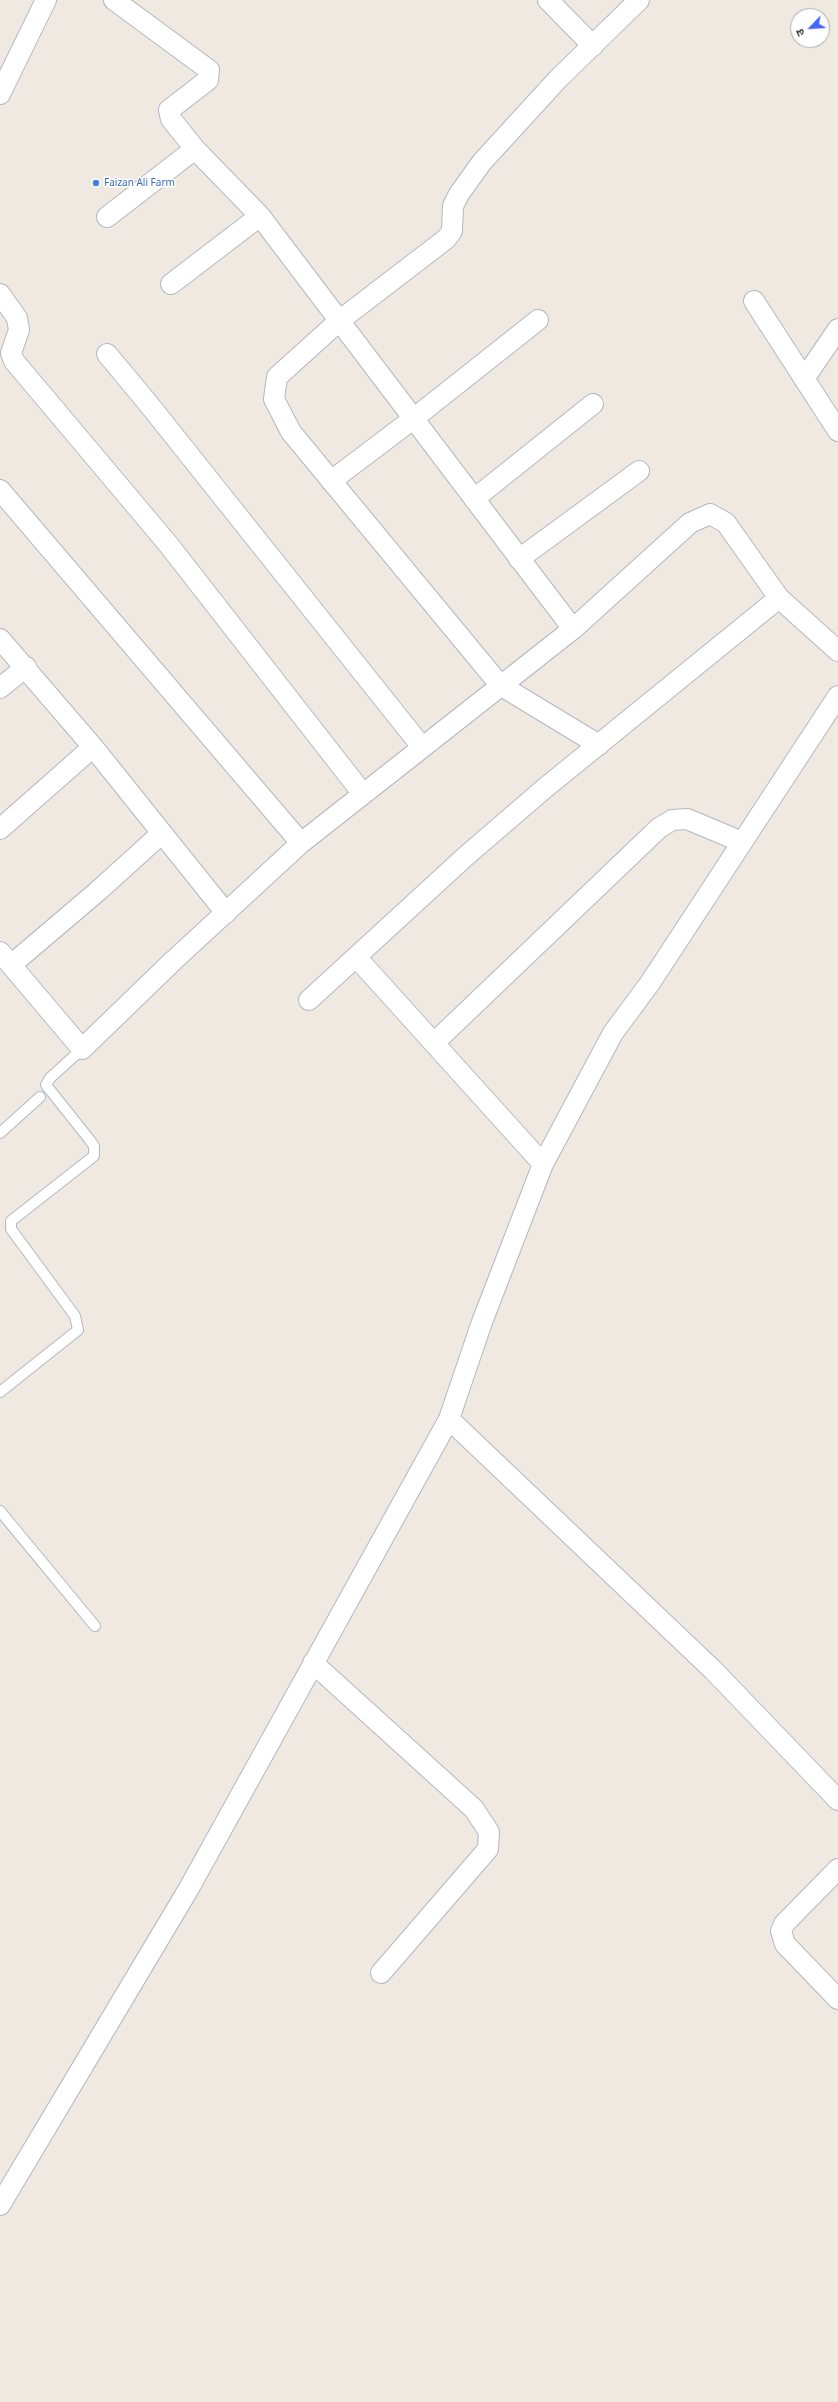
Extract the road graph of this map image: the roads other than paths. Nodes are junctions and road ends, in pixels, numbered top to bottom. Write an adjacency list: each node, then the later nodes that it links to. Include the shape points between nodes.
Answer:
1 (46, 0): 6 (street)
2 (114, 0): 7 (street, via 209,70 208,80 169,110 171,118)
3 (548, 0): 5 (street)
4 (639, 0): 5 (street)
5 (593, 46): 14 (street, via 558,79 482,162 453,206 452,231 446,239)
6 (0, 94)
7 (195, 149): 8 (street); 9 (street)
8 (260, 216): 10 (street); 14 (street)
9 (107, 218)
10 (171, 284)
11 (0, 294): 37 (street, via 17,318 19,330 11,353 14,361 168,544)
12 (754, 301): 17 (street)
13 (538, 320): 19 (street)
14 (339, 321): 19 (street); 22 (street, via 277,377 274,399 291,432)
15 (838, 329): 17 (street)
16 (106, 354): 36 (street, via 148,402)
17 (804, 379): 20 (street)
18 (593, 404): 24 (street)
19 (413, 419): 22 (street); 24 (street)
20 (838, 431)
21 (639, 472): 25 (street)
22 (331, 480): 31 (street)
23 (0, 490): 41 (street)
24 (474, 499): 25 (street)
25 (519, 559): 27 (street)
26 (779, 598): 27 (street, via 726,523 710,514 690,523); 29 (street); 34 (street)
27 (573, 629): 31 (street)
28 (0, 639): 30 (street)
29 (838, 651)
30 (26, 667): 32 (street); 35 (street)
31 (500, 685): 34 (street); 36 (street)
32 (0, 688)
33 (838, 696): 40 (street)
34 (599, 745): 43 (street, via 466,856)
35 (93, 747): 38 (street); 39 (street)
36 (422, 747): 37 (street)
37 (363, 794): 41 (street)
38 (0, 829)
39 (160, 834): 42 (street); 44 (street, via 98,891)
40 (742, 842): 46 (street, via 687,819 672,820 660,828); 50 (street, via 650,983 613,1033)
41 (301, 843): 42 (street)
42 (226, 913): 47 (street)
43 (357, 958): 45 (street); 46 (street)
44 (5, 959): 47 (street)
45 (309, 1000)
46 (434, 1042): 50 (street)
47 (82, 1049): 51 (lane, via 50,1078 46,1085 94,1146 94,1156 11,1221 11,1228 75,1316 78,1330)
48 (40, 1097): 49 (lane)
49 (0, 1133)
50 (543, 1164): 52 (street, via 482,1322)
51 (0, 1392)
52 (449, 1419): 55 (street); 56 (street, via 713,1670)
53 (0, 1511): 54 (lane)
54 (94, 1626)
55 (313, 1663): 58 (street, via 474,1809 489,1832 488,1849); 60 (street, via 188,1890)
56 (838, 1800)
57 (838, 1868): 59 (street, via 784,1924 781,1931 785,1944)
58 (381, 1973)
59 (838, 1999)
60 (0, 2205)

